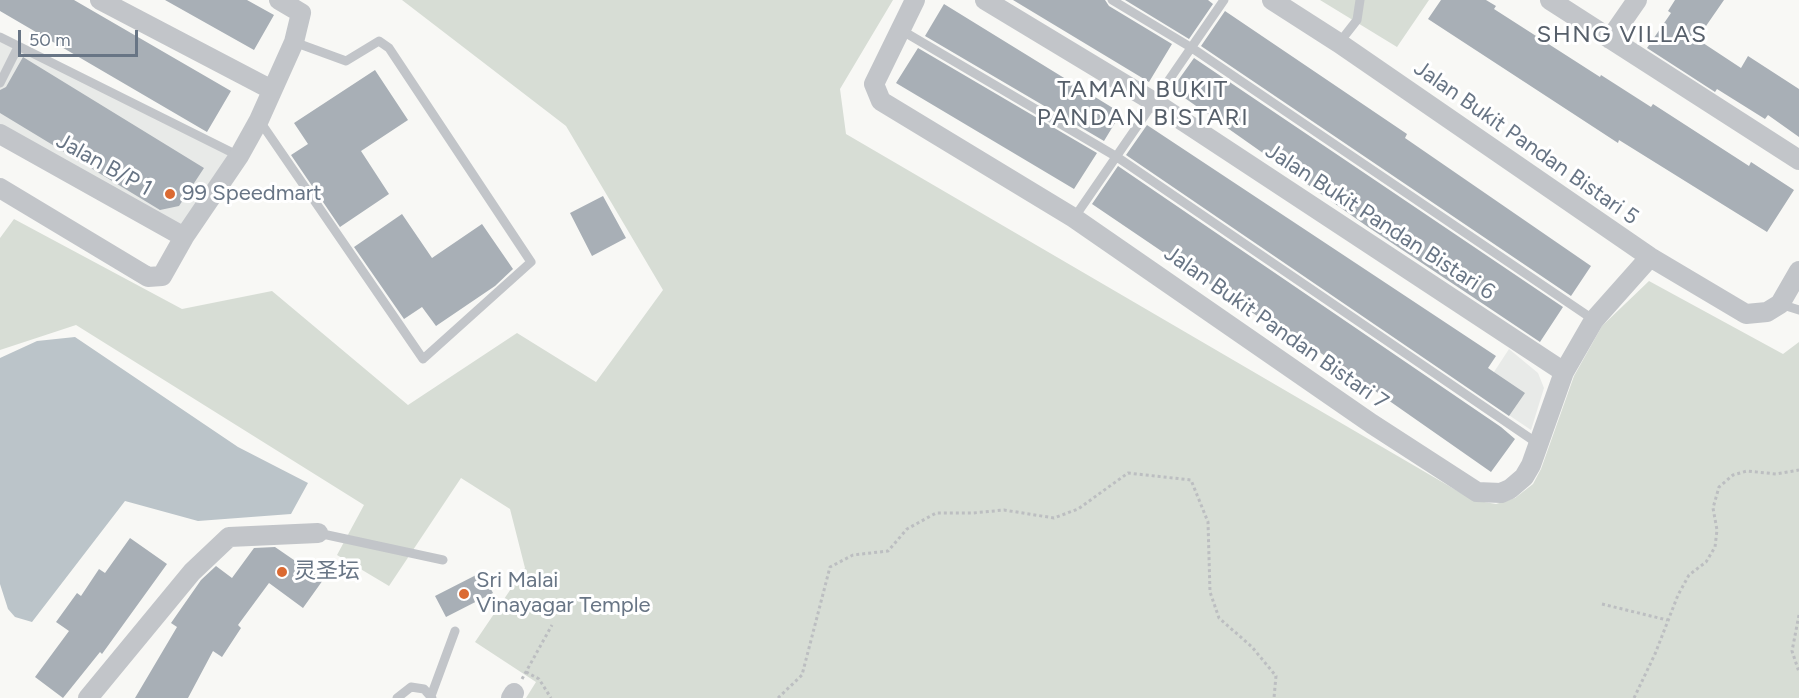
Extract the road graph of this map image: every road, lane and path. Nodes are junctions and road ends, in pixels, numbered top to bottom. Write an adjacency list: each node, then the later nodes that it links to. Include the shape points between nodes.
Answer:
1 (100, 0): 19 (street)
2 (279, 0): 14 (street, via 301,13)
3 (915, 0): 11 (street, Jalan Bukit Pandan Bistari 7)
4 (985, 0): 20 (street, Jalan Bukit Pandan Bistari 6)
5 (1112, 0): 17 (lane)
6 (1224, 0): 17 (lane)
7 (1272, 0): 15 (street, Jalan Bukit Pandan Bistari 5)
8 (1360, 0): 15 (lane, via 1357,20)
9 (1550, 0): 13 (street)
10 (1637, 0): 13 (street)
11 (901, 30): 24 (lane); 27 (street, Jalan Bukit Pandan Bistari 7, via 874,84 882,101)
12 (0, 37): 16 (lane)
13 (1610, 39): 25 (street)
14 (294, 42): 19 (street); 21 (lane, via 346,61 379,40 389,48 531,262 423,359)
15 (1339, 43): 29 (street, Jalan Bukit Pandan Bistari 5)
16 (18, 47): 18 (lane); 23 (lane)
17 (1192, 48): 20 (lane); 33 (lane)
18 (0, 83)
19 (272, 90): 21 (street)
20 (1154, 102): 24 (lane); 34 (street, Jalan Bukit Pandan Bistari 6)
21 (259, 120): 23 (street)
22 (0, 134): 28 (street, Jalan B/P 1)
23 (239, 156): 28 (street)
24 (1117, 157): 27 (lane); 35 (lane)
25 (1799, 160)
26 (0, 188): 28 (street, via 148,277 162,276)
27 (1074, 218): 35 (street, Jalan Bukit Pandan Bistari 7, via 1477,492 1501,493 1518,484 1531,465)
28 (184, 237)
29 (1650, 257): 31 (street, Jalan Bukit Pandan Bistari 5, via 1746,314 1757,315); 33 (street, Jalan Bukit Pandan Bistari 7)
30 (1799, 271): 31 (street)
31 (1780, 304): 32 (lane)
32 (1799, 310)
33 (1594, 320): 34 (street, Jalan Bukit Pandan Bistari 7)
34 (1564, 372): 35 (street, Jalan Bukit Pandan Bistari 7)
35 (1537, 443)
36 (1799, 470): 41 (path, via 1776,474 1747,471 1733,475 1719,487 1713,508 1715,547 1706,562 1689,575)
37 (318, 533): 38 (lane); 48 (street, via 229,537 192,572)
38 (443, 560)
39 (1602, 604): 41 (path)
40 (1799, 615): 45 (path, via 1792,651)
41 (1667, 620): 53 (path)
42 (552, 626): 44 (path)
43 (455, 631): 47 (lane)
44 (526, 672): 46 (path); 50 (path, via 539,679)
45 (1799, 672)
46 (513, 696)
47 (432, 697): 49 (lane, via 424,689 411,687)
48 (88, 698)
49 (397, 698)
50 (551, 698)
51 (778, 698): 52 (path, via 802,675 830,567 853,555 888,551 907,529 936,513 1004,510 1054,518 1078,509 1128,473 1191,480 1208,522 1210,592 1219,618 1252,647 1276,676)
52 (1274, 698)
53 (1634, 698)

